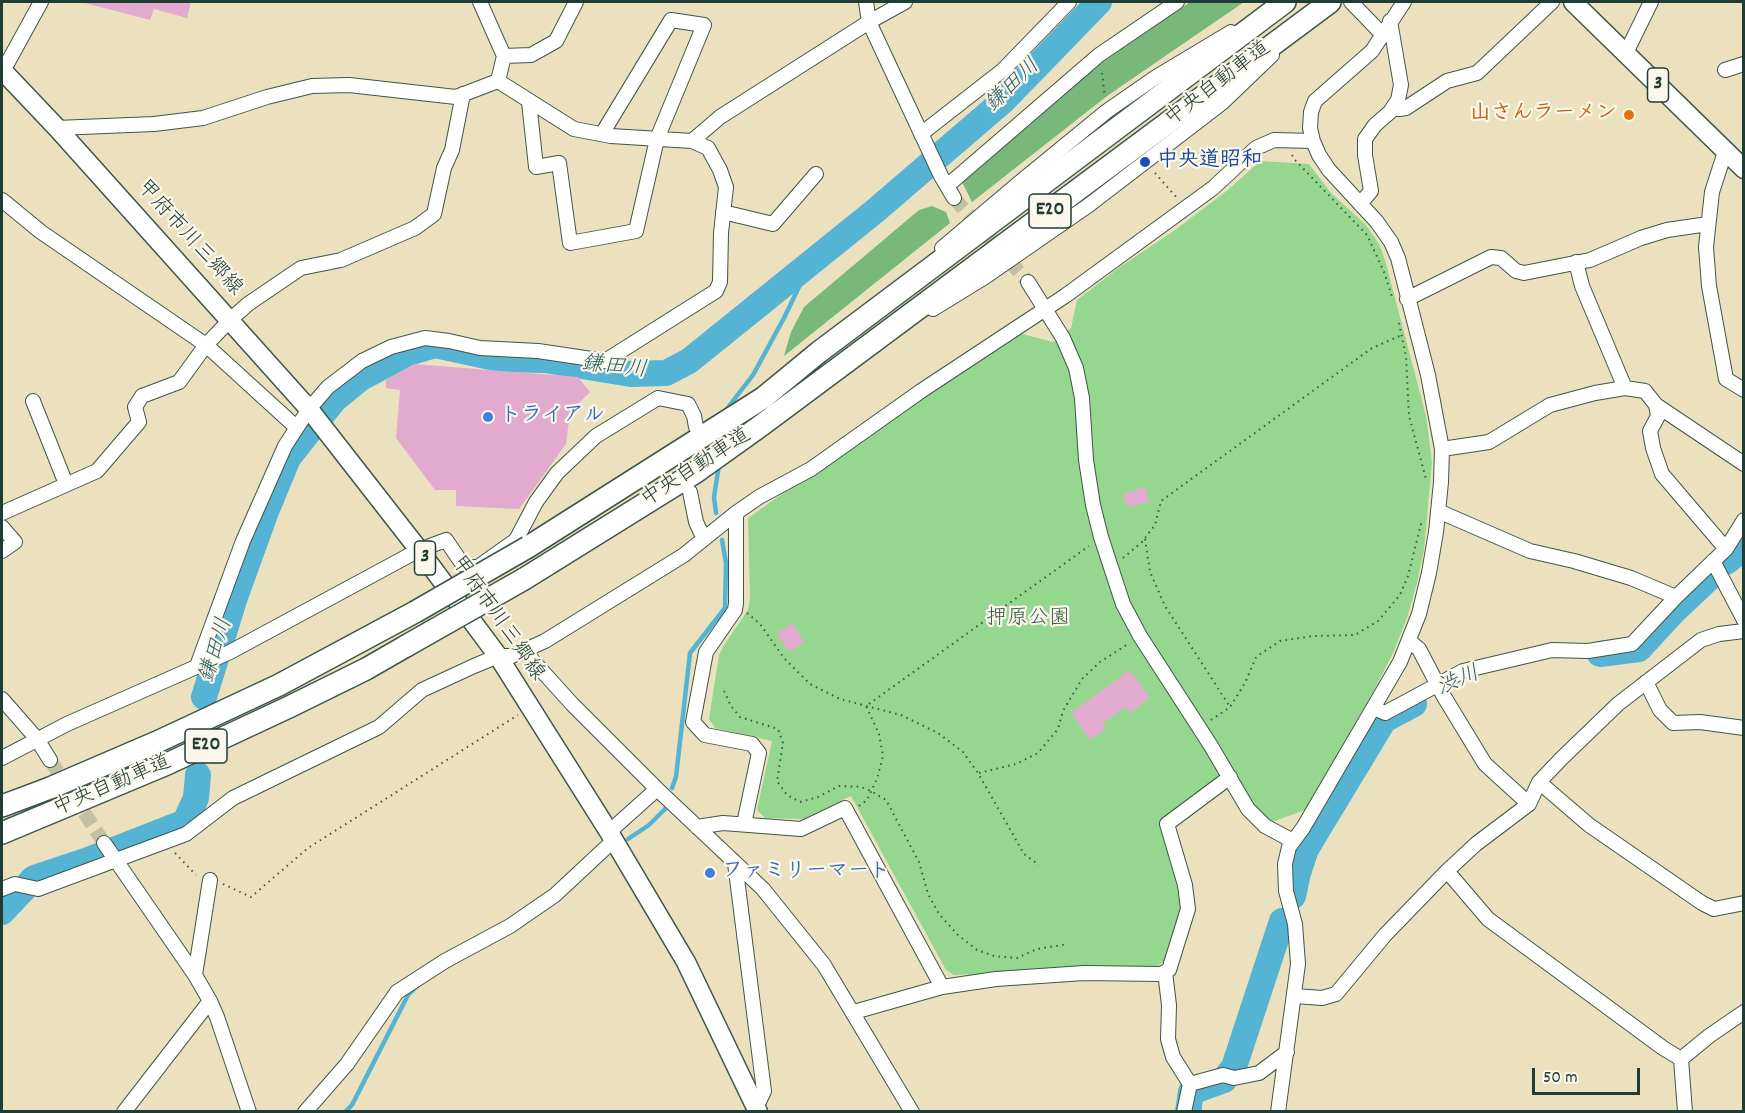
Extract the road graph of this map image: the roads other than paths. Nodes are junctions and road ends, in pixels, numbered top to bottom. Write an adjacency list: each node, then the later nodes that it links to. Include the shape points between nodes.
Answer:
1 (41, 2): 23 (street)
2 (480, 2): 20 (street)
3 (576, 2): 20 (street, via 556,41 531,55)
4 (866, 2): 17 (street)
5 (905, 2): 17 (street)
6 (1070, 2): 30 (street, via 1003,70)
7 (1176, 2): 30 (street, via 1100,55 947,187)
8 (1280, 2): 47 (street, via 1107,111)
9 (1285, 2): 47 (highway, 中央自動車道 / E20)
10 (1351, 2): 18 (street)
11 (1404, 2): 16 (street)
12 (1552, 2): 27 (street, via 1477,73 1448,81 1406,108)
13 (1574, 2): 19 (main road, 3)
14 (1651, 2): 19 (street)
15 (1328, 3): 48 (highway, 中央自動車道 / E20); 48 (street, via 1222,103 1089,205 985,277)
16 (1390, 21): 18 (street); 27 (street, via 1401,85)
17 (869, 22): 30 (street); 32 (street, via 720,117)
18 (1382, 34): 33 (street, via 1372,51 1315,101 1310,128)
19 (1626, 53): 34 (main road, 3)
20 (504, 56): 24 (street)
21 (1743, 64): 22 (street)
22 (1725, 70)
23 (2, 72): 28 (main road, 甲府市川三郷線 / 3)
24 (498, 81): 25 (street); 26 (street)
25 (463, 94): 28 (street, via 456,97 349,84 312,86 203,118); 45 (street, via 434,214 415,228 341,260 301,268)
26 (529, 102): 29 (street, via 574,129); 31 (street, via 536,167 559,163 570,243 636,231)
27 (1393, 108): 38 (street, via 1365,139 1371,191)
28 (57, 128): 45 (main road, 甲府市川三郷線 / 3)
29 (602, 134): 31 (street); 31 (street, via 672,21 704,25)
30 (922, 137)
31 (657, 139): 32 (street)
32 (692, 141): 39 (street, via 708,148 720,170 726,187)
33 (1313, 141): 38 (street, via 1329,170); 44 (street, via 1274,140 1256,148 1213,188)
34 (1725, 152): 35 (main road, 3); 40 (street, via 1712,192)
35 (1743, 169)
36 (816, 174): 39 (street, via 773,224)
37 (2, 201): 46 (street)
38 (1360, 204): 43 (street, via 1377,222 1398,258)
39 (723, 212): 53 (street, via 720,282 716,291 605,361 424,338 391,347 362,361 328,387)
40 (1708, 224): 41 (street, via 1667,230); 50 (street, via 1709,286 1726,379)
41 (1576, 262): 43 (street, via 1524,273 1501,258 1491,257); 49 (street, via 1582,286)
42 (1028, 282): 44 (street)
43 (1401, 302): 56 (street, via 1428,375)
44 (1045, 309): 62 (street, via 811,469); 85 (street, via 1064,338 1076,368 1093,505 1123,604)
45 (230, 320): 46 (street); 53 (main road, 甲府市川三郷線 / 3)
46 (206, 345): 54 (street); 58 (street, via 179,382 142,396 135,407 139,422 97,471)
47 (819, 352): 55 (highway, 中央自動車道 / E20, via 773,390)
48 (833, 371): 92 (highway, 中央自動車道 / E20, bridge, via 696,472 524,579 366,669 167,764)
49 (1625, 388): 52 (street, via 1645,392); 56 (street, via 1550,405 1489,442)
50 (1743, 390)
51 (33, 401): 58 (street)
52 (1656, 405): 57 (street); 66 (street, via 1658,416 1650,431 1662,474)
53 (309, 408): 54 (street); 67 (main road, 甲府市川三郷線 / 3)
54 (296, 427): 76 (street, via 243,541)
55 (698, 433): 67 (street, via 687,404 658,398 596,436 557,472 516,540 478,567 460,562 446,540); 89 (highway, 中央自動車道 / E20, bridge, via 528,547 415,612 269,690 157,742)
56 (1442, 449): 60 (street)
57 (1743, 464)
58 (66, 484): 61 (street)
59 (690, 492): 65 (street)
60 (1438, 511): 70 (street, via 1530,551 1631,578); 73 (street, via 1429,573)
61 (2, 513)
62 (736, 513): 65 (street); 90 (street, via 735,609 706,652 693,722 705,735 752,744 759,753)
63 (1743, 520): 66 (street)
64 (2, 527): 68 (street, via 15,542)
65 (704, 539): 74 (street)
66 (1726, 549): 69 (street)
67 (419, 550): 75 (main road, 甲府市川三郷線 / 3); 76 (street)
68 (2, 551)
69 (1713, 561): 70 (street); 71 (street)
70 (1676, 597): 78 (street, via 1632,644 1588,651 1552,650 1463,671)
71 (1743, 620)
72 (1743, 631): 77 (street, via 1701,640)
73 (1410, 641): 78 (street, via 1419,649); 80 (street)
74 (525, 652): 75 (street); 87 (street)
75 (498, 657): 93 (main road, 甲府市川三郷線 / 3); 96 (street, via 422,690 379,727 233,798 186,834)
76 (198, 666): 82 (street)
77 (1646, 682): 81 (street, via 1660,710 1673,723); 86 (street, via 1617,704)
78 (1440, 688): 80 (street, via 1384,713); 88 (street, via 1485,764)
79 (2, 699): 82 (street)
80 (1374, 708): 94 (street)
81 (1743, 728)
82 (37, 739): 83 (street); 84 (street)
83 (2, 758)
84 (50, 760)
85 (1230, 777): 94 (street, via 1248,809 1265,826); 102 (street, via 1167,824 1188,909 1169,970)
86 (1539, 782): 88 (street); 101 (street, via 1621,849 1702,903 1714,909)
87 (657, 789): 91 (street); 93 (street)
88 (1528, 804): 98 (street)
89 (2, 806)
90 (744, 824): 91 (street); 104 (street, via 801,829 845,808)
91 (697, 827): 97 (street)
92 (2, 833)
93 (611, 836): 112 (main road, 甲府市川三郷線 / 3, via 686,962); 115 (street, via 555,895 397,992 347,1064)
94 (1293, 841): 105 (street, via 1285,864 1286,891 1295,924)
95 (104, 843): 96 (street)
96 (117, 860): 100 (street, via 38,889); 103 (street)
97 (735, 863): 107 (street, via 763,889 824,965); 112 (street, via 764,1091)
98 (1447, 871): 105 (street, via 1384,935 1336,994 1322,998); 110 (street, via 1488,919)
99 (210, 880): 103 (street)
100 (8, 887)
101 (1743, 903)
102 (1165, 972): 104 (street, via 1062,974); 111 (street, via 1168,1039 1173,1057)
103 (195, 975): 106 (street)
104 (942, 987): 107 (street)
105 (1295, 996): 109 (street)
106 (210, 1001): 113 (street); 114 (street)
107 (854, 1012): 116 (street)
108 (1743, 1012): 110 (street)
109 (1287, 1052): 111 (street, via 1259,1073); 118 (street)
110 (1681, 1059): 119 (street)
111 (1190, 1084): 117 (street)
112 (757, 1110)
113 (124, 1112)
114 (249, 1112)
115 (305, 1112)
116 (912, 1112)
117 (1184, 1112)
118 (1278, 1112)
119 (1685, 1112)

